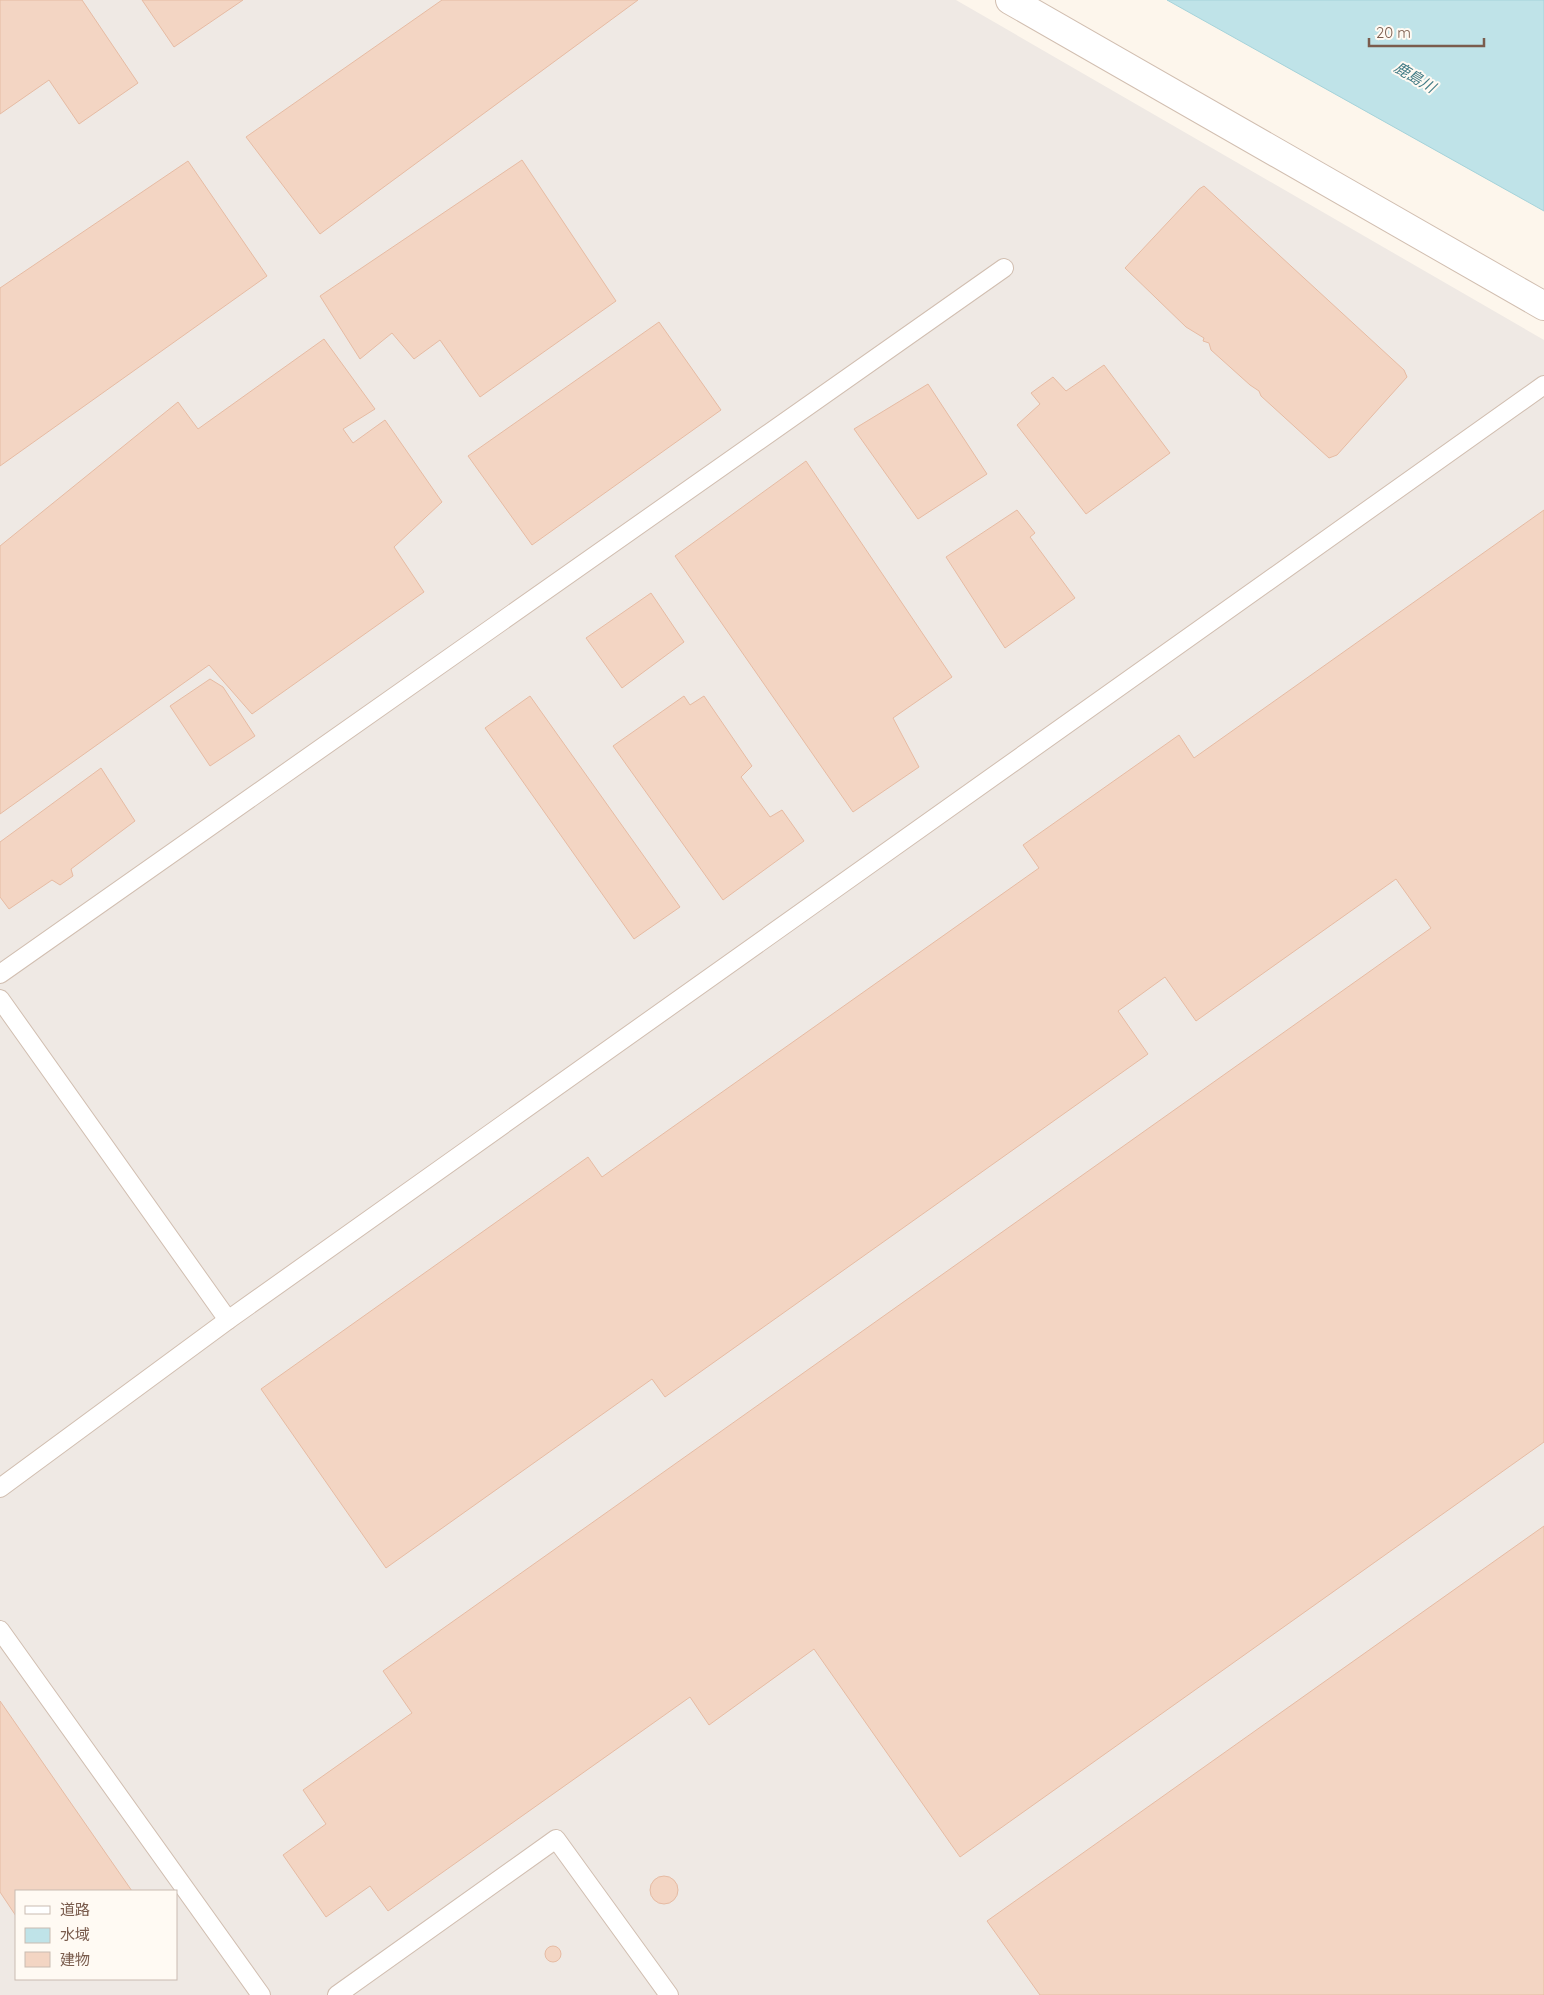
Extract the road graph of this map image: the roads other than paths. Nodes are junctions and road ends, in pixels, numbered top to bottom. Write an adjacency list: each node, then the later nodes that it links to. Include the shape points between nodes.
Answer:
1 (1010, 0): 3 (street)
2 (1004, 268): 5 (lane)
3 (1544, 306)
4 (1544, 384): 7 (lane)
5 (0, 974)
6 (0, 999): 7 (lane)
7 (228, 1320): 8 (lane)
8 (0, 1488)
9 (0, 1630): 10 (lane)
10 (262, 1995)
11 (337, 1995): 12 (lane, via 556,1839)
12 (670, 1995)

